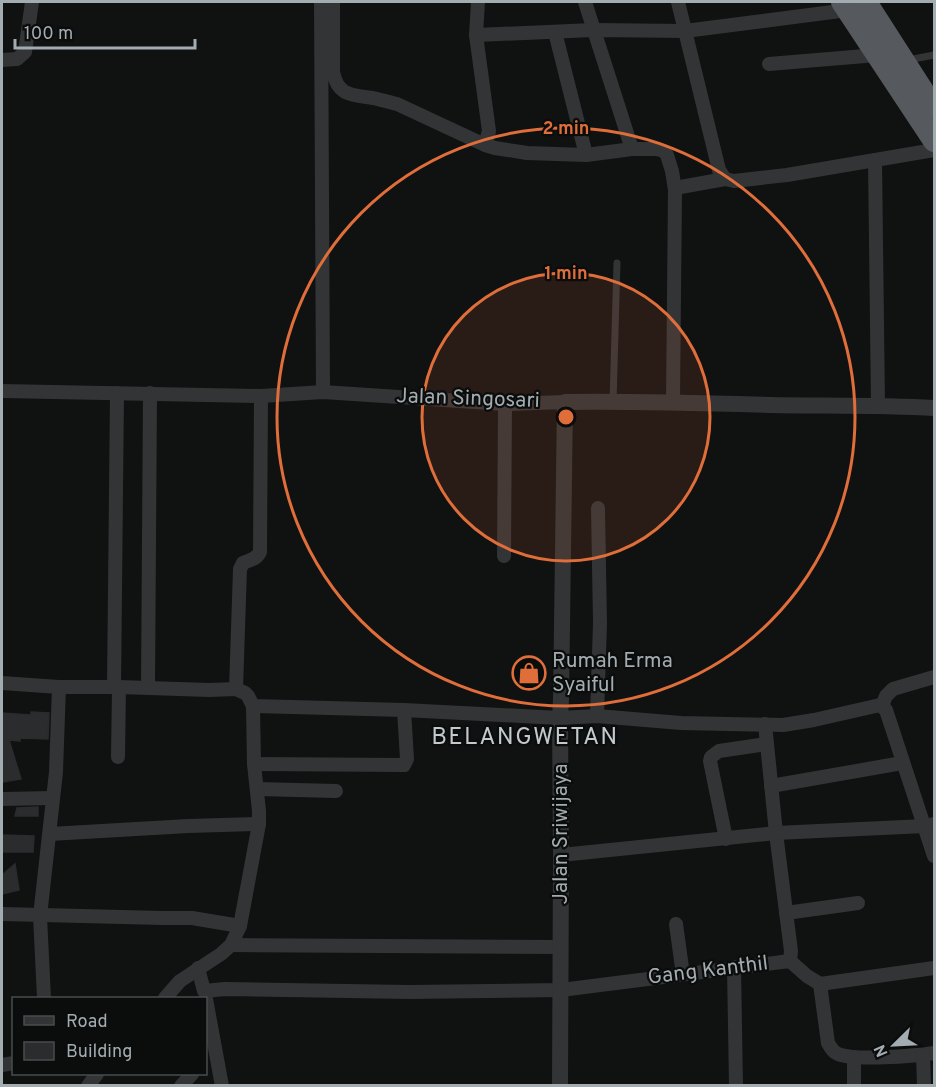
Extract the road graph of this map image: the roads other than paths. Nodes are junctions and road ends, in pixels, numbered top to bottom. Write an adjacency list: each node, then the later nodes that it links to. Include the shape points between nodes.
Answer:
1 (32, 2): 14 (street, via 24,52 17,59)
2 (321, 2): 28 (street)
3 (333, 2): 19 (street, via 333,71 339,88 353,96 397,104)
4 (478, 2): 11 (street)
5 (585, 2): 8 (street)
6 (678, 2): 9 (street)
7 (852, 4): 9 (street); 12 (highway); 15 (highway)
8 (593, 30): 9 (street); 10 (street); 20 (street)
9 (685, 31): 24 (street, via 719,170)
10 (555, 32): 11 (street); 22 (street)
11 (476, 35): 19 (street, via 489,130)
12 (877, 55): 16 (street); 18 (highway)
13 (934, 55): 15 (lane)
14 (2, 60)
15 (904, 61): 17 (highway)
16 (769, 64)
17 (934, 108)
18 (934, 141)
19 (485, 145): 22 (street, via 527,153)
20 (632, 150): 22 (street); 25 (street, via 664,151)
21 (934, 150): 23 (street)
22 (586, 155)
23 (874, 160): 24 (street, via 787,175); 36 (street)
24 (725, 179): 25 (street)
25 (675, 188): 34 (street)
26 (617, 263): 33 (lane)
27 (2, 391): 29 (street, Jalan Singosari)
28 (323, 392): 31 (street, Jalan Singosari); 35 (street, Jalan Singosari)
29 (117, 393): 30 (street, Jalan Singosari); 43 (street)
30 (150, 393): 31 (street, Jalan Singosari); 44 (street)
31 (261, 396): 45 (street, via 260,552 240,569)
32 (565, 402): 33 (street, Jalan Singosari); 35 (street, Jalan Singosari); 50 (street, Jalan Sriwijaya)
33 (613, 402): 34 (street, Jalan Singosari)
34 (674, 402): 36 (street, Jalan Singosari)
35 (506, 404): 39 (street)
36 (878, 405): 37 (street, Jalan Singosari)
37 (934, 408)
38 (598, 508): 49 (street)
39 (504, 556)
40 (934, 677): 47 (street, via 893,689)
41 (2, 683): 42 (street)
42 (59, 687): 43 (street); 59 (street)
43 (117, 687): 44 (street); 53 (street)
44 (148, 687): 45 (street)
45 (236, 689): 46 (street, via 248,696)
46 (253, 706): 48 (street); 55 (street)
47 (882, 706): 51 (street, via 783,725); 54 (street)
48 (404, 710): 50 (street); 55 (street, via 407,759 402,765)
49 (597, 716): 50 (street); 51 (street)
50 (560, 718): 66 (street, Jalan Sriwijaya)
51 (765, 724): 52 (street)
52 (767, 744): 56 (street); 65 (street, via 719,751 711,757)
53 (118, 757)
54 (902, 763): 56 (street); 62 (street)
55 (254, 764): 57 (street)
56 (771, 786): 63 (street)
57 (256, 789): 58 (street); 61 (street)
58 (336, 791)
59 (53, 798): 60 (street); 64 (street)
60 (2, 799)
61 (259, 824): 64 (street); 73 (street)
62 (930, 825): 63 (street); 67 (street)
63 (776, 833): 65 (street); 69 (street)
64 (50, 834): 71 (street)
65 (726, 838): 66 (street)
66 (561, 855): 75 (street, Jalan Sriwijaya)
67 (934, 856)
68 (858, 903): 69 (street)
69 (786, 913): 76 (street)
70 (2, 915): 71 (street)
71 (40, 916): 73 (street, via 192,918); 84 (street)
72 (676, 924): 80 (street)
73 (240, 926): 74 (street)
74 (231, 945): 75 (street); 77 (street)
75 (561, 947): 82 (street, Jalan Sriwijaya)
76 (790, 961): 78 (street, Gang Kanthil); 81 (street, Gang Kanthil)
77 (198, 968): 83 (street); 85 (street)
78 (734, 968): 80 (street, Gang Kanthil); 92 (street)
79 (934, 968): 81 (street)
80 (683, 975): 82 (street, Gang Kanthil)
81 (820, 984): 89 (street, via 828,1043 838,1054)
82 (561, 990): 83 (street, Gang Kanthil, via 225,989); 91 (street, Jalan Sriwijaya)
83 (205, 996)
84 (44, 997)
85 (167, 997)
86 (207, 1020): 88 (street)
87 (929, 1054): 89 (street); 94 (street)
88 (210, 1055): 90 (street)
89 (854, 1057): 93 (street)
90 (222, 1086)
91 (560, 1086)
92 (736, 1086)
93 (854, 1086)
94 (924, 1086)

